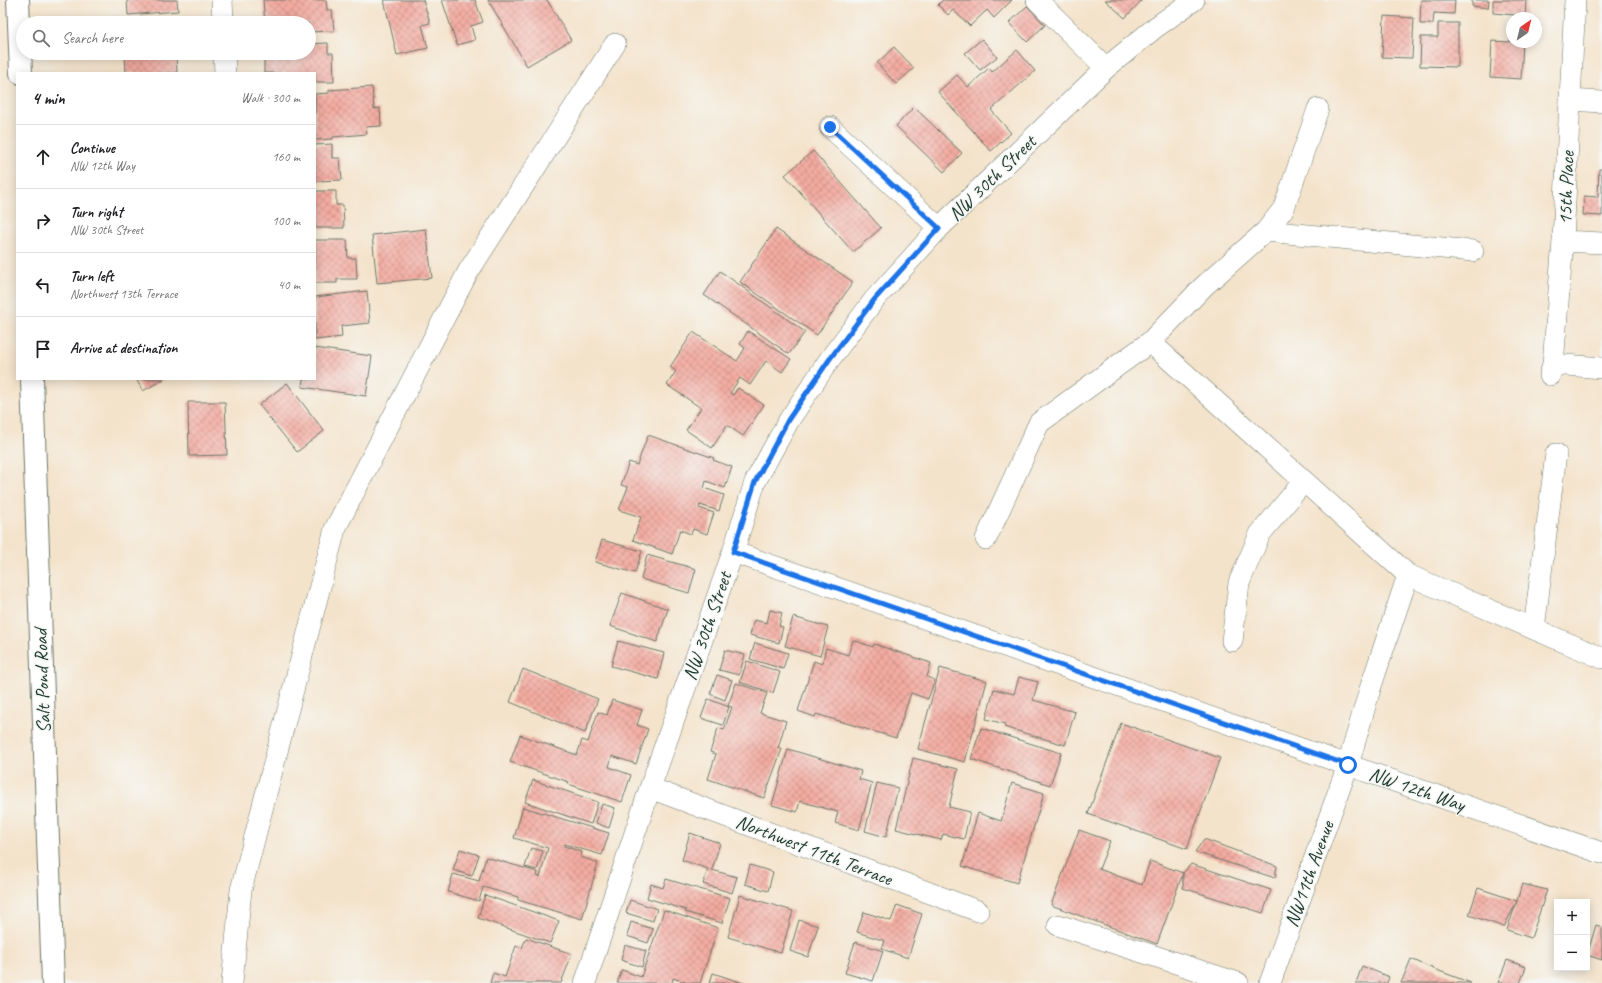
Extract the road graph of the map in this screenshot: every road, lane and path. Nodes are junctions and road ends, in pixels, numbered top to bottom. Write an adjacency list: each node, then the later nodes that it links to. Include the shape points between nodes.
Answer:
1 (18, 0): 6 (street)
2 (222, 0): 7 (street)
3 (1037, 0): 11 (street)
4 (1194, 0): 11 (street, NW 30th Street)
5 (1575, 0): 14 (street, 15th Place)
6 (19, 16)
7 (223, 16)
8 (615, 44): 40 (street, via 468,272 335,530 241,890)
9 (20, 60): 12 (street)
10 (224, 60): 13 (street)
11 (1106, 68): 18 (street, NW 30th Street)
12 (21, 72)
13 (225, 72)
14 (1570, 100): 15 (street); 20 (street, 15th Place)
15 (1602, 102)
16 (1318, 109): 19 (street, via 1284,208)
17 (830, 127): 18 (street)
18 (939, 228): 29 (street, NW 30th Street, via 874,300 788,420 755,482)
19 (1266, 231): 22 (street); 23 (street, via 1204,286)
20 (1564, 241): 21 (street); 24 (street, 15th Place, via 1552,369)
21 (1602, 243)
22 (1473, 251)
23 (1150, 342): 27 (street); 28 (street, via 1039,423)
24 (1602, 368)
25 (32, 380): 39 (street, Salt Pond Road)
26 (1556, 454): 31 (street)
27 (1304, 481): 30 (street); 32 (street, via 1260,534 1239,582)
28 (986, 539)
29 (733, 552): 34 (street, NW 12th Way); 35 (street, NW 30th Street)
30 (1408, 575): 31 (street); 34 (street, NW11th Avenue)
31 (1534, 629): 33 (street)
32 (1232, 641)
33 (1602, 658)
34 (1348, 765): 36 (street, NW 12th Way); 43 (street, NW11th Avenue)
35 (650, 788): 37 (street, Northwest 11th Terrace); 41 (street, NW 30th Street)
36 (1602, 853)
37 (978, 911)
38 (1058, 925): 42 (street)
39 (53, 983)
40 (232, 983)
41 (585, 983)
42 (1238, 983)
43 (1270, 983)

